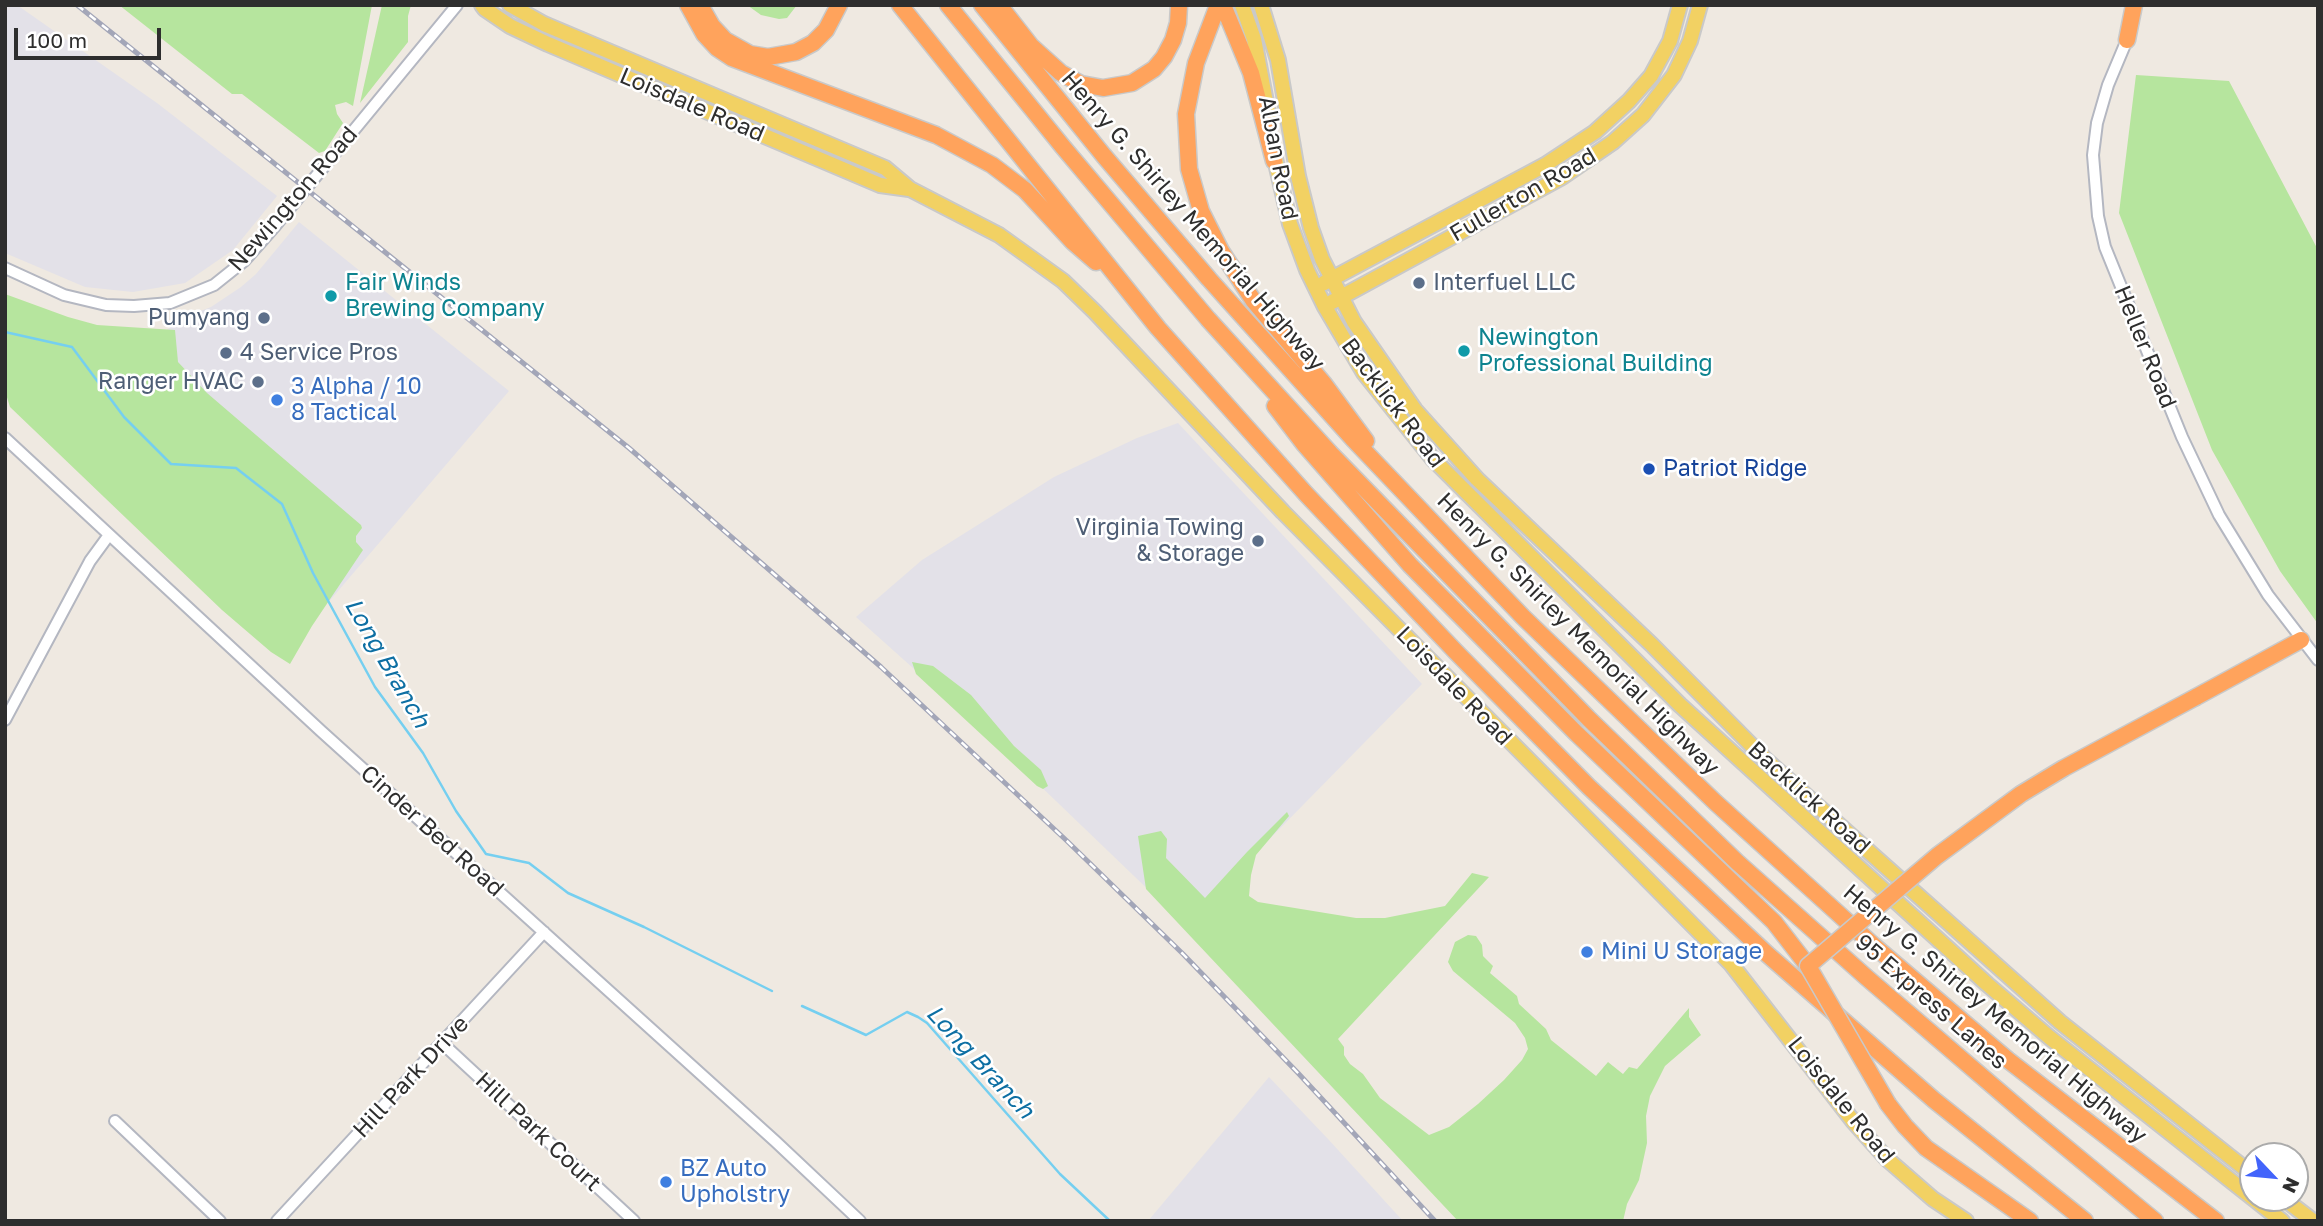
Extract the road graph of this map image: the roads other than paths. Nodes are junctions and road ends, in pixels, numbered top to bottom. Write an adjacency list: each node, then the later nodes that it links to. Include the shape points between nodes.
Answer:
1 (457, 5): 22 (street, Newington Road, via 275,226 244,261 214,285 170,303 106,305 64,295)
2 (482, 5): 21 (main road, Loisdale Road, via 510,26 548,44 880,184)
3 (510, 5): 21 (main road, Loisdale Road, via 556,29 885,168)
4 (688, 5): 25 (highway, via 704,34 732,58 936,135 992,165 1025,190 1073,243)
5 (700, 5): 6 (highway, via 725,40 768,57 796,52 813,43)
6 (839, 5)
7 (900, 5): 25 (highway)
8 (948, 5): 28 (highway, 95 Express Lanes)
9 (982, 5): 30 (highway, Henry G. Shirley Memorial Highway, via 1182,248)
10 (999, 5): 11 (highway, via 1031,46 1061,73 1088,86 1111,88 1132,83 1159,64 1176,32)
11 (1179, 5)
12 (1221, 5): 20 (highway, via 1248,65); 30 (highway, via 1204,39 1189,89 1185,128 1189,169 1206,224 1253,300 1324,384)
13 (1242, 5): 20 (main road, Alban Road, via 1265,87)
14 (1261, 5): 23 (main road, Alban Road, via 1278,60 1306,212)
15 (1680, 5): 23 (main road, Fullerton Road, via 1656,69 1595,132 1545,165)
16 (1700, 5): 26 (main road, Fullerton Road, via 1674,75 1643,115 1612,142 1562,177)
17 (2134, 5): 19 (highway)
18 (2141, 5): 19 (street, Heller Road)
19 (2127, 40): 32 (street, Heller Road, via 2097,122 2093,155 2105,247 2208,494 2241,554)
20 (1274, 161): 24 (main road, Alban Road, via 1290,224)
21 (910, 189): 44 (main road, Loisdale Road, via 999,235 1088,304 1292,522 1731,964 1887,1159)
22 (5, 268)
23 (1332, 279): 24 (main road, Fullerton Road); 26 (main road, Backlick Road)
24 (1315, 287): 27 (main road, Alban Road)
25 (1129, 290): 46 (highway, via 1306,494 1589,787 1853,1031)
26 (1341, 298): 27 (main road, Fullerton Road); 39 (main road, Backlick Road, via 1394,382 1461,463 1766,760 2060,1022)
27 (1325, 307): 49 (main road, Backlick Road, via 1364,373 1432,458 1680,705 2049,1037)
28 (1208, 319): 36 (highway, via 1304,444 1410,565 1577,734 1774,922); 47 (highway, 95 Express Lanes, via 1454,583 1737,862)
29 (5, 438): 31 (street, Cinder Bed Road)
30 (1414, 504): 48 (highway, Henry G. Shirley Memorial Highway, via 1522,617 1805,886 2008,1060)
31 (109, 535): 34 (street, via 89,561); 35 (street, Cinder Bed Road)
32 (2301, 640): 33 (street, Heller Road); 36 (highway, bridge, via 2021,794 1937,856)
33 (2318, 660)
34 (5, 720)
35 (544, 932): 37 (street, Hill Park Drive); 43 (street, Cinder Bed Road)
36 (1808, 966): 45 (highway, bridge, via 1905,1126 1926,1148)
37 (442, 1043): 41 (street, Hill Park Drive); 42 (street, Hill Park Court)
38 (115, 1121): 40 (street)
39 (2239, 1164)
40 (220, 1221)
41 (277, 1221)
42 (634, 1221)
43 (860, 1221)
44 (1966, 1221)
45 (2030, 1221)
46 (2085, 1221)
47 (2155, 1221)
48 (2216, 1221)
49 (2282, 1221)

